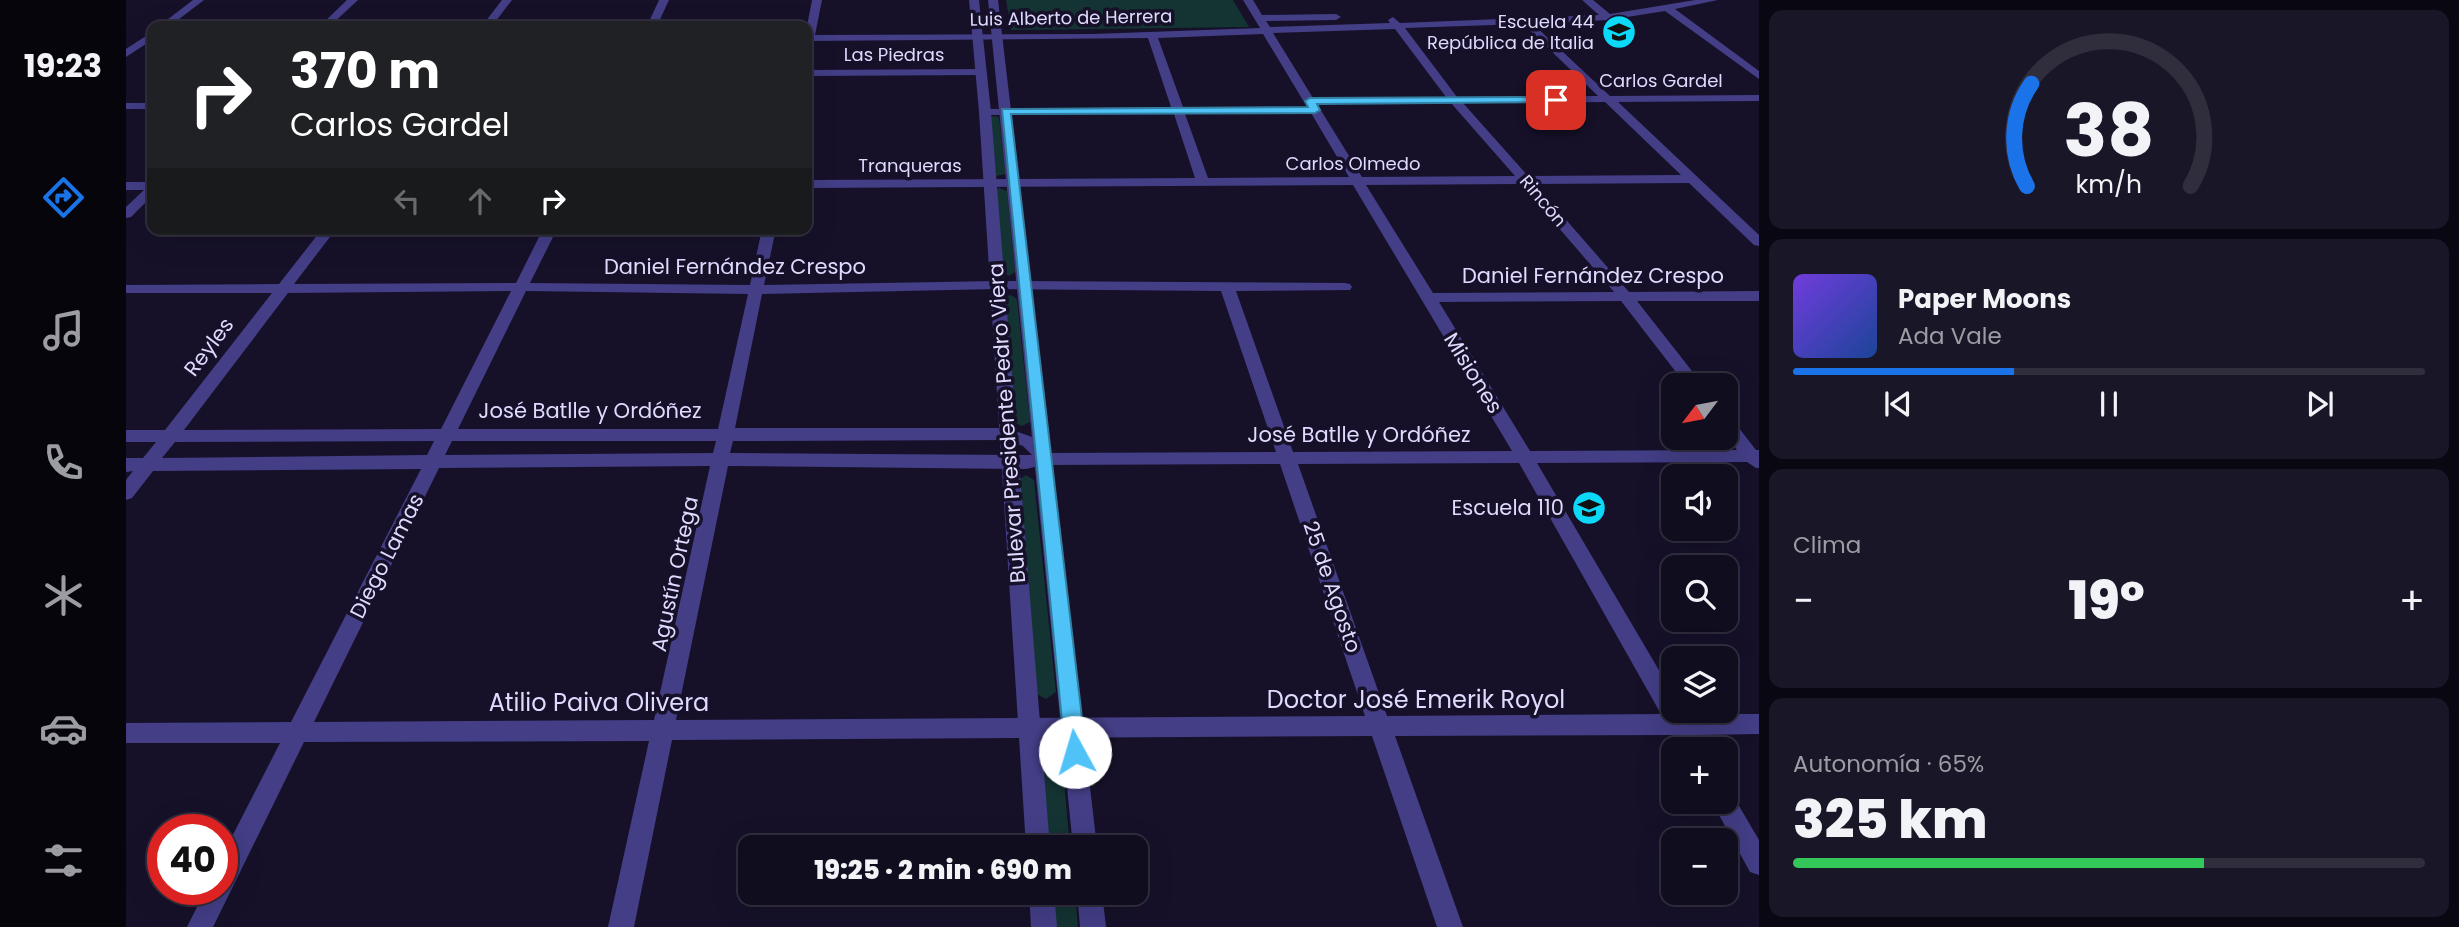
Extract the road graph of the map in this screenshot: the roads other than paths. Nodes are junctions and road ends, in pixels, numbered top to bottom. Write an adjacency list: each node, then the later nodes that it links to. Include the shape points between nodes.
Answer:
1 (199, 0): 15 (street)
2 (353, 0): 16 (street)
3 (507, 0): 17 (street)
4 (664, 0): 18 (street)
5 (817, 0): 19 (street)
6 (974, 0): 25 (street, Bulevar Presidente Pedro Viera)
7 (993, 0): 28 (street, Bulevar Presidente Pedro Viera)
8 (1248, 0): 22 (street, Misiones)
9 (1587, 0): 12 (street)
10 (1713, 0): 11 (street, Luis Alberto de Herrera)
11 (1667, 8): 12 (street, Luis Alberto de Herrera); 35 (street)
12 (1608, 17): 21 (street, Luis Alberto de Herrera)
13 (1302, 18): 14 (street); 22 (street); 24 (street)
14 (1348, 18): 20 (street); 23 (street)
15 (171, 21)
16 (330, 21)
17 (491, 21)
18 (654, 21)
19 (812, 21)
20 (1394, 22): 21 (street, Luis Alberto de Herrera); 23 (street, Luis Alberto de Herrera); 38 (street, Rincón)
21 (1525, 22): 37 (street)
22 (1264, 25): 24 (street, Luis Alberto de Herrera); 31 (street, Luis Alberto de Herrera); 39 (street, Misiones)
23 (1356, 28): 24 (street, Luis Alberto de Herrera)
24 (1310, 30)
25 (977, 37): 27 (street, Luis Alberto de Herrera); 28 (street, Luis Alberto de Herrera); 33 (street, Bulevar Presidente Pedro Viera)
26 (147, 38): 29 (street)
27 (812, 38)
28 (1005, 38): 31 (street, Luis Alberto de Herrera, via 1027,48); 43 (street, Bulevar Presidente Pedro Viera)
29 (126, 40)
30 (147, 40): 32 (street)
31 (1154, 41): 42 (street)
32 (126, 54)
33 (981, 72): 34 (street, Las Piedras); 44 (street, Bulevar Presidente Pedro Viera)
34 (812, 73)
35 (1759, 76)
36 (1759, 98): 37 (street, Carlos Gardel)
37 (1607, 99): 38 (street, Carlos Gardel); 45 (street)
38 (1454, 100): 39 (street, Carlos Gardel); 46 (street, Rincón)
39 (1313, 105): 42 (street, Carlos Gardel); 47 (street, Misiones)
40 (126, 106): 41 (street)
41 (147, 106)
42 (1179, 110): 43 (street, Carlos Gardel); 50 (street)
43 (1005, 111): 44 (street, Carlos Gardel); 49 (street, Bulevar Presidente Pedro Viera)
44 (985, 112): 48 (street, Bulevar Presidente Pedro Viera)
45 (1693, 179): 46 (street, Carlos Olmedo); 59 (street)
46 (1525, 180): 47 (street, Carlos Olmedo); 70 (street, Rincón)
47 (1357, 181): 50 (street, Carlos Olmedo); 69 (street, Misiones)
48 (989, 183): 49 (street, Tranqueras); 51 (street, Tranqueras); 60 (street, Bulevar Presidente Pedro Viera)
49 (1013, 183): 50 (street, Carlos Olmedo); 61 (street, Bulevar Presidente Pedro Viera)
50 (1203, 183)
51 (812, 184)
52 (126, 186): 53 (street)
53 (147, 187)
54 (147, 192): 55 (street)
55 (126, 214)
56 (324, 235): 66 (street, Reyles)
57 (547, 235): 62 (street, Diego Lamas)
58 (768, 235): 67 (street, Agustín Ortega)
59 (1759, 242)
60 (997, 285): 61 (street, Daniel Fernández Crespo); 67 (street, Daniel Fernández Crespo); 74 (street, Bulevar Presidente Pedro Viera)
61 (1024, 285): 63 (street, Daniel Fernández Crespo); 81 (street, Bulevar Presidente Pedro Viera)
62 (522, 287): 66 (street, Daniel Fernández Crespo); 67 (street, Daniel Fernández Crespo); 72 (street, Diego Lamas)
63 (1227, 287): 64 (street, Daniel Fernández Crespo); 79 (street, 25 de Agosto)
64 (1345, 287)
65 (126, 289): 66 (street, Daniel Fernández Crespo)
66 (283, 289): 75 (street, Reyles)
67 (755, 290): 73 (street, Agustín Ortega)
68 (1759, 296): 70 (street, Daniel Fernández Crespo)
69 (1427, 298): 70 (street, Daniel Fernández Crespo); 78 (street, Misiones)
70 (1625, 298): 71 (street, Rincón)
71 (1685, 373)
72 (449, 433): 73 (street, José Batlle y Ordóñez); 75 (street, José Batlle y Ordóñez); 83 (street, Diego Lamas)
73 (727, 434): 74 (street, José Batlle y Ordóñez); 80 (street, Agustín Ortega)
74 (1007, 434): 81 (street, José Batlle y Ordóñez, via 1036,445); 84 (street, Bulevar Presidente Pedro Viera)
75 (170, 435): 76 (street, José Batlle y Ordóñez); 86 (street, Reyles)
76 (126, 436)
77 (1738, 437): 82 (street)
78 (1524, 456): 79 (street, José Batlle y Ordóñez); 82 (street, José Batlle y Ordóñez); 90 (street, Misiones)
79 (1288, 458): 81 (street, José Batlle y Ordóñez); 89 (street, 25 de Agosto)
80 (722, 459): 83 (street, José Batlle y Ordóñez); 84 (street, José Batlle y Ordóñez); 91 (street, Agustín Ortega)
81 (1043, 459): 84 (street, José Batlle y Ordóñez); 93 (street, Bulevar Presidente Pedro Viera)
82 (1757, 459)
83 (436, 461): 86 (street, José Batlle y Ordóñez); 94 (street, Diego Lamas)
84 (1010, 461): 92 (street, Bulevar Presidente Pedro Viera)
85 (126, 465): 86 (street, José Batlle y Ordóñez)
86 (147, 465): 87 (street, Reyles)
87 (126, 492)
88 (1759, 724): 90 (street, Doctor José Emerik Royol)
89 (1380, 725): 90 (street, Doctor José Emerik Royol); 93 (street, Doctor José Emerik Royol); 109 (street, 25 de Agosto)
90 (1680, 725): 96 (street, Misiones)
91 (666, 728): 92 (street, Atilio Paiva Olivera); 94 (street, Atilio Paiva Olivera); 106 (street, Agustín Ortega)
92 (1029, 729): 93 (street, Atilio Paiva Olivera); 98 (street, Bulevar Presidente Pedro Viera)
93 (1073, 729): 99 (street, Bulevar Presidente Pedro Viera)
94 (298, 731): 95 (street, Atilio Paiva Olivera); 100 (street, Diego Lamas)
95 (126, 733)
96 (1686, 737)
97 (1731, 814): 101 (street)
98 (1037, 835)
99 (1084, 835)
100 (238, 851)
101 (1759, 863)
102 (211, 905): 105 (street)
103 (1042, 905): 107 (street)
104 (1090, 905): 108 (street)
105 (200, 927)
106 (621, 927)
107 (1044, 927)
108 (1093, 927)
109 (1450, 927)

